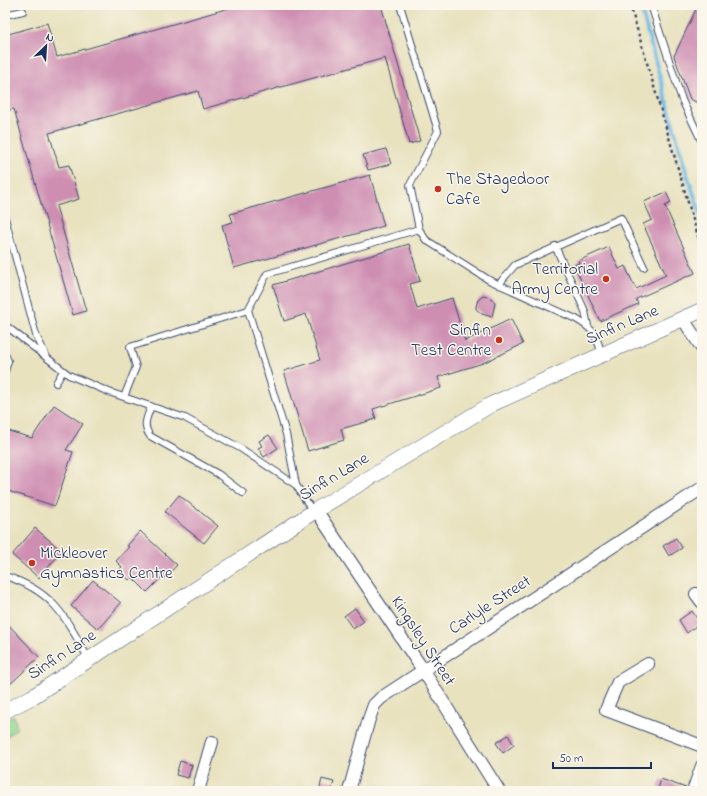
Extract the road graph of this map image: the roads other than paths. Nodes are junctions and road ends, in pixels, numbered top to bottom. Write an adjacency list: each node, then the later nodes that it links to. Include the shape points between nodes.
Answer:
1 (400, 5): 7 (lane, via 438,131 410,185)
2 (651, 5): 5 (lane, via 682,100)
3 (23, 11): 4 (lane)
4 (5, 15)
5 (702, 142)
6 (5, 218): 19 (lane, via 36,335)
7 (418, 229): 10 (lane, via 426,240); 11 (lane, via 267,274)
8 (555, 246): 9 (lane, via 620,218); 10 (lane, via 515,265); 15 (lane, via 585,311)
9 (644, 267)
10 (499, 285): 15 (lane)
11 (248, 310): 23 (lane, via 130,347 136,367); 25 (lane, via 286,434)
12 (702, 310): 13 (street, Sinfin Lane)
13 (683, 319): 16 (street); 18 (street, Sinfin Lane)
14 (5, 325): 19 (lane)
15 (588, 326): 18 (lane, via 594,333)
16 (702, 348)
17 (5, 354): 20 (lane, via 8,361)
18 (602, 354): 28 (street, Sinfin Lane, via 492,404)
19 (47, 358): 21 (lane)
20 (5, 371)
21 (63, 371): 22 (lane); 23 (lane)
22 (56, 383)
23 (124, 397): 24 (lane)
24 (151, 406): 25 (lane, via 185,418 240,448); 27 (lane, via 145,423 150,436 218,474)
25 (296, 485): 28 (lane)
26 (702, 488): 32 (street, Carlyle Street)
27 (242, 493)
28 (315, 511): 30 (street, Sinfin Lane); 32 (street, Kingsley Street)
29 (5, 576): 30 (lane, via 16,579 49,599 69,623)
30 (89, 660): 33 (street, Sinfin Lane, via 32,697)
31 (648, 664): 35 (street, via 618,682 606,710)
32 (422, 670): 38 (street, Carlyle Street, via 374,705); 39 (street, Kingsley Street)
33 (5, 711)
34 (212, 742): 37 (street)
35 (702, 746)
36 (702, 766): 40 (street)
37 (198, 791)
38 (349, 791)
39 (499, 791)
40 (693, 791)

